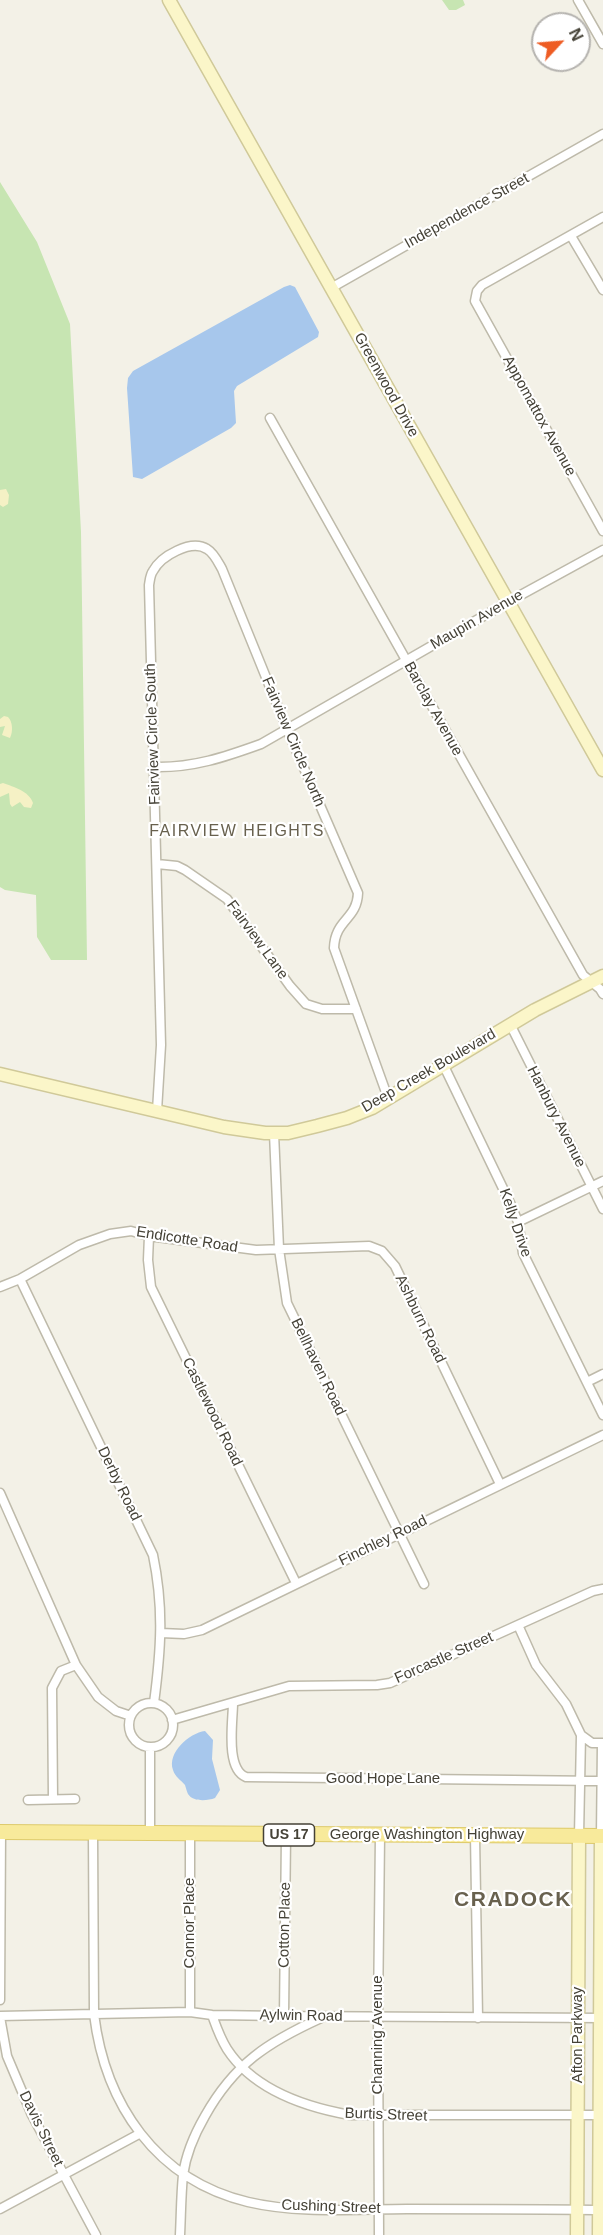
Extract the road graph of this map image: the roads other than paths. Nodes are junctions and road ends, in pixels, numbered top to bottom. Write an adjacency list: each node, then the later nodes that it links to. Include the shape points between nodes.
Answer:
1 (169, 0): 7 (street, Greenwood Drive)
2 (578, 0): 3 (street)
3 (603, 44)
4 (603, 134): 7 (street, Independence Street)
5 (603, 217): 6 (street)
6 (571, 236): 8 (street); 10 (street, Appomattox Avenue, via 482,285 475,301)
7 (331, 288): 13 (street, Greenwood Drive)
8 (603, 290)
9 (270, 418): 14 (street, Barclay Avenue)
10 (603, 531)
11 (178, 550): 15 (street, Fairview Circle North, via 199,546 216,557); 16 (street, Fairview Circle South, via 154,568 149,585)
12 (603, 550): 13 (street, Maupin Avenue)
13 (508, 602): 14 (street, Maupin Avenue); 17 (street, Greenwood Drive)
14 (406, 660): 15 (street, Maupin Avenue); 20 (street, Barclay Avenue, via 583,975)
15 (286, 729): 16 (street, Maupin Avenue, via 261,744 219,759 177,768); 22 (street, Fairview Circle North, via 358,893 356,906 334,938 337,959)
16 (154, 767): 18 (street, Fairview Circle South)
17 (603, 770)
18 (157, 864): 22 (street, Fairview Lane, via 186,870 227,899 306,1004 322,1009); 27 (street, Fairview Circle South, via 161,1046)
19 (603, 976): 20 (street, Deep Creek Boulevard)
20 (591, 982): 21 (street, Barclay Avenue); 23 (street, Deep Creek Boulevard)
21 (603, 994)
22 (356, 1009): 26 (street, Fairview Circle North)
23 (510, 1024): 24 (street, Deep Creek Boulevard); 30 (street, Hanbury Avenue)
24 (443, 1064): 26 (street, Deep Creek Boulevard); 32 (street, Kelly Drive)
25 (0, 1074): 27 (street, Deep Creek Boulevard)
26 (388, 1098): 28 (street, Deep Creek Boulevard, via 347,1118)
27 (156, 1111): 28 (street, Deep Creek Boulevard, via 224,1127)
28 (274, 1133): 34 (street, Bellhaven Road)
29 (603, 1181): 30 (street)
30 (592, 1187): 31 (street, Hanbury Avenue); 32 (street)
31 (603, 1209)
32 (518, 1222): 38 (street, Kelly Drive, via 523,1253)
33 (149, 1236): 34 (street, Endicotte Road, via 241,1249); 35 (street, Endicotte Road, via 131,1231 110,1233 79,1245); 44 (street, Castlewood Road, via 152,1287)
34 (279, 1248): 41 (street, Ashburn Road, via 369,1246 382,1251 394,1266); 43 (street, Bellhaven Road, via 287,1303)
35 (20, 1279): 36 (street, Endicotte Road); 48 (street, Derby Road, via 153,1555 159,1583)
36 (0, 1287)
37 (603, 1374): 38 (street)
38 (586, 1382): 39 (street, Kelly Drive)
39 (603, 1415)
40 (603, 1435): 41 (street, Finchley Road)
41 (500, 1484): 43 (street, Finchley Road)
42 (0, 1493): 49 (street)
43 (399, 1533): 44 (street, Finchley Road); 45 (street, Bellhaven Road)
44 (296, 1583): 48 (street, Finchley Road, via 202,1630)
45 (424, 1584)
46 (603, 1589): 47 (street, Forcastle Street)
47 (518, 1625): 50 (street, Forcastle Street, via 390,1683 289,1686); 54 (street, via 536,1665 566,1704)
48 (161, 1633): 51 (street, Derby Road)
49 (76, 1665): 52 (street, via 98,1697 116,1711); 59 (street, via 61,1671 52,1688)
50 (233, 1702): 53 (street, Forcastle Street); 57 (street, Good Hope Lane, via 233,1762 237,1772 246,1777)
51 (154, 1703): 52 (street, via 141,1706); 53 (street, via 166,1709)
52 (131, 1716): 56 (street, via 132,1736)
53 (172, 1720): 56 (street, via 168,1739)
54 (581, 1736): 55 (street, via 592,1743); 57 (street)
55 (602, 1743): 58 (street)
56 (150, 1747): 64 (street)
57 (580, 1780): 58 (street, Good Hope Lane); 69 (street)
58 (602, 1781): 70 (street)
59 (53, 1799): 60 (street); 61 (street)
60 (28, 1800)
61 (75, 1800)
62 (1, 1832): 63 (main road, George Washington Highway / US 17); 71 (street)
63 (93, 1833): 64 (main road, George Washington Highway / US 17); 73 (street, Cushing Street)
64 (150, 1833): 65 (main road, George Washington Highway / US 17)
65 (190, 1833): 66 (main road, George Washington Highway / US 17); 72 (street, Connor Place)
66 (286, 1835): 67 (main road, George Washington Highway / US 17); 75 (street, Cotton Place)
67 (380, 1835): 68 (main road, George Washington Highway / US 17); 77 (street, Channing Avenue)
68 (476, 1835): 69 (main road, George Washington Highway / US 17); 79 (street)
69 (579, 1836): 70 (main road, George Washington Highway / US 17); 80 (street, Afton Parkway)
70 (602, 1836): 81 (street, Afton Parkway)
71 (0, 2000)
72 (190, 2012): 73 (street, Aylwin Road); 74 (street, Aylwin Road)
73 (94, 2014): 78 (street, Aylwin Road); 86 (street, Cushing Street, via 108,2074 121,2106)
74 (212, 2015): 75 (street, Aylwin Road); 82 (street, Burtis Street, via 227,2049)
75 (284, 2016): 76 (street, Aylwin Road)
76 (324, 2016): 77 (street, Aylwin Road); 82 (street)
77 (378, 2016): 79 (street, Aylwin Road); 84 (street, Channing Avenue)
78 (0, 2017): 87 (street, Davis Street, via 7,2056)
79 (478, 2018): 80 (street, Aylwin Road)
80 (578, 2018): 81 (street, Aylwin Road); 85 (street, Afton Parkway)
81 (601, 2018): 83 (street, Afton Parkway)
82 (241, 2065): 84 (street, Burtis Street, via 292,2100 333,2112); 88 (street, via 216,2095 192,2139)
83 (601, 2115): 85 (street, Burtis Street); 92 (street, Afton Parkway)
84 (378, 2116): 85 (street, Burtis Street); 90 (street, Channing Avenue)
85 (578, 2116): 91 (street, Afton Parkway)
86 (139, 2134): 87 (street); 88 (street, Cushing Street)
87 (64, 2175): 89 (street); 93 (street, Davis Street)
88 (183, 2175): 90 (street, Cushing Street, via 248,2202 310,2209); 94 (street)
89 (0, 2209)
90 (379, 2209): 91 (street, Cushing Street); 95 (street, Channing Avenue)
91 (578, 2209): 92 (street, Cushing Street); 96 (street, Afton Parkway)
92 (601, 2210): 97 (street, Afton Parkway)
93 (96, 2235)
94 (180, 2235)
95 (379, 2235)
96 (578, 2235)
97 (599, 2235)

